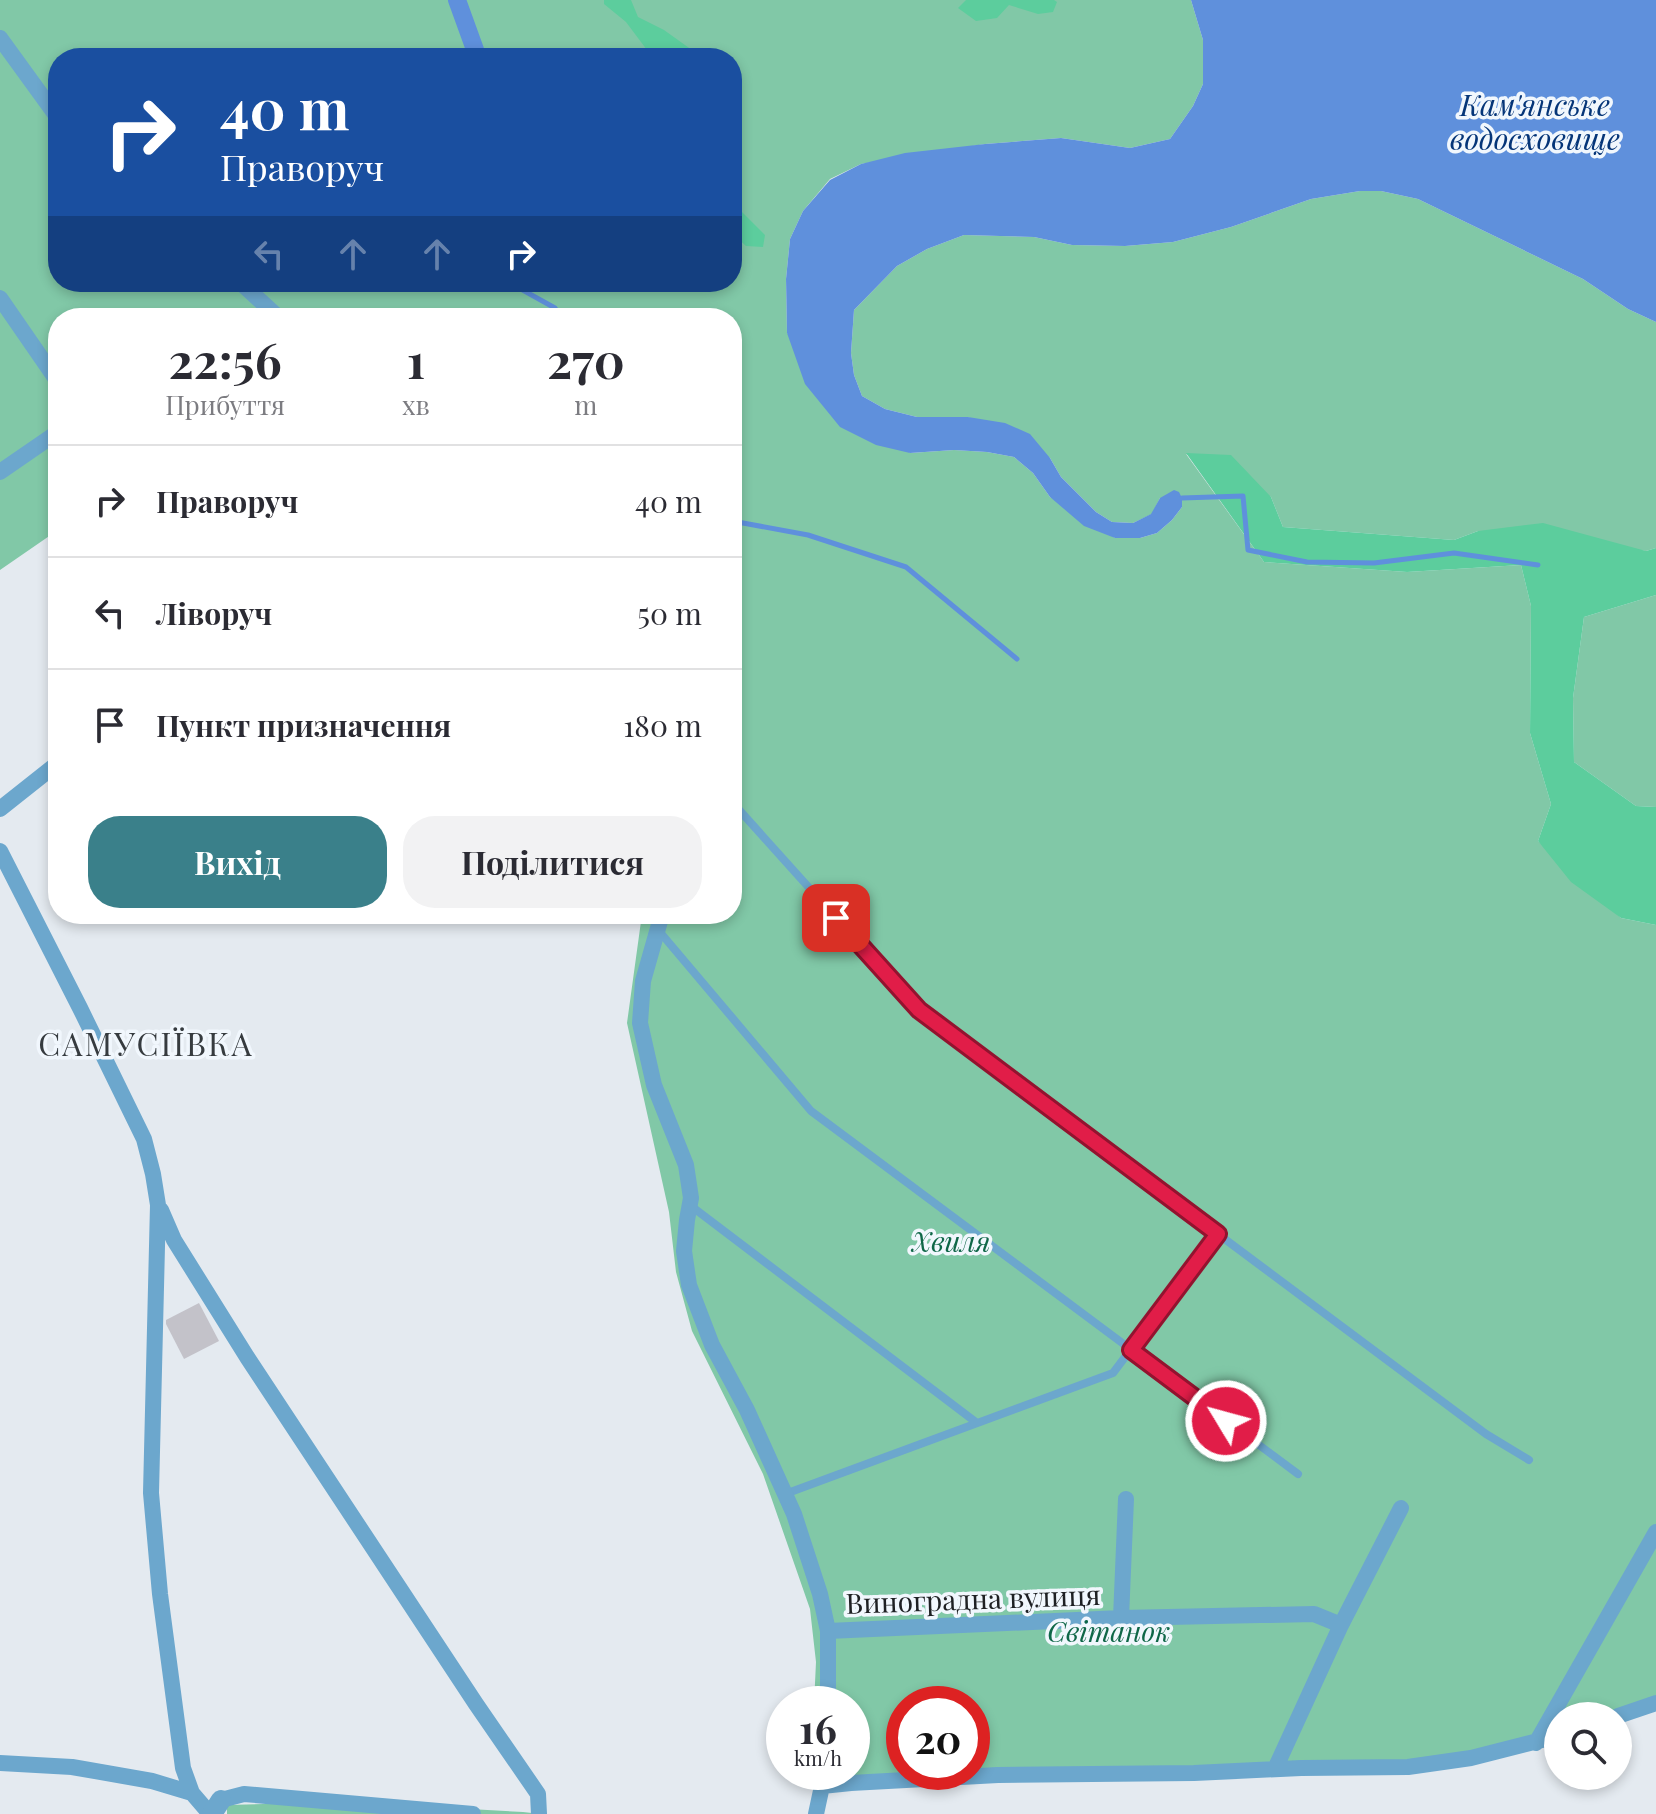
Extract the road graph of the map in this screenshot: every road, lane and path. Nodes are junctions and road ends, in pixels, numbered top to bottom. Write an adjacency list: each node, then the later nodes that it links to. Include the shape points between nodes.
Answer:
1 (0, 38): 2 (street)
2 (48, 104)
3 (251, 292): 5 (street)
4 (0, 298): 6 (street)
5 (268, 308)
6 (48, 368)
7 (48, 438): 8 (street)
8 (2, 465)
9 (48, 771): 10 (street)
10 (0, 809)
11 (742, 813): 17 (lane, via 919,1010)
12 (0, 851): 15 (street, via 144,1139)
13 (659, 924): 16 (street, via 643,981 640,1023 654,1085 686,1165)
14 (662, 924): 18 (lane, via 811,1111)
15 (158, 1205): 38 (street, via 151,1493 183,1768); 42 (street, via 247,1357 538,1794)
16 (690, 1205): 19 (lane); 22 (street, via 684,1251 689,1285 712,1345)
17 (1218, 1234): 18 (lane); 20 (lane, via 1486,1434)
18 (1131, 1350): 19 (lane, via 1113,1373); 21 (lane)
19 (977, 1423): 22 (lane)
20 (1529, 1460)
21 (1298, 1474)
22 (785, 1494): 28 (street)
23 (1126, 1499): 26 (street, Виноградна вулиця)
24 (1401, 1508): 27 (street)
25 (1656, 1532): 33 (street)
26 (1121, 1618): 27 (street, Виноградна вулиця, via 1314,1614); 28 (street, Виноградна вулиця)
27 (1341, 1625): 35 (street)
28 (828, 1631): 29 (street)
29 (828, 1686)
30 (1656, 1703): 31 (street)
31 (1632, 1711)
32 (1544, 1740): 33 (street)
33 (1536, 1743): 35 (street, via 1408,1767)
34 (0, 1763): 38 (street, via 72,1767)
35 (1275, 1769): 36 (street)
36 (870, 1782)
37 (821, 1790): 43 (street)
38 (192, 1793): 40 (street)
39 (342, 1808): 40 (street, via 244,1794); 41 (street)
40 (214, 1809)
41 (473, 1814)
42 (539, 1814)
43 (816, 1814)

